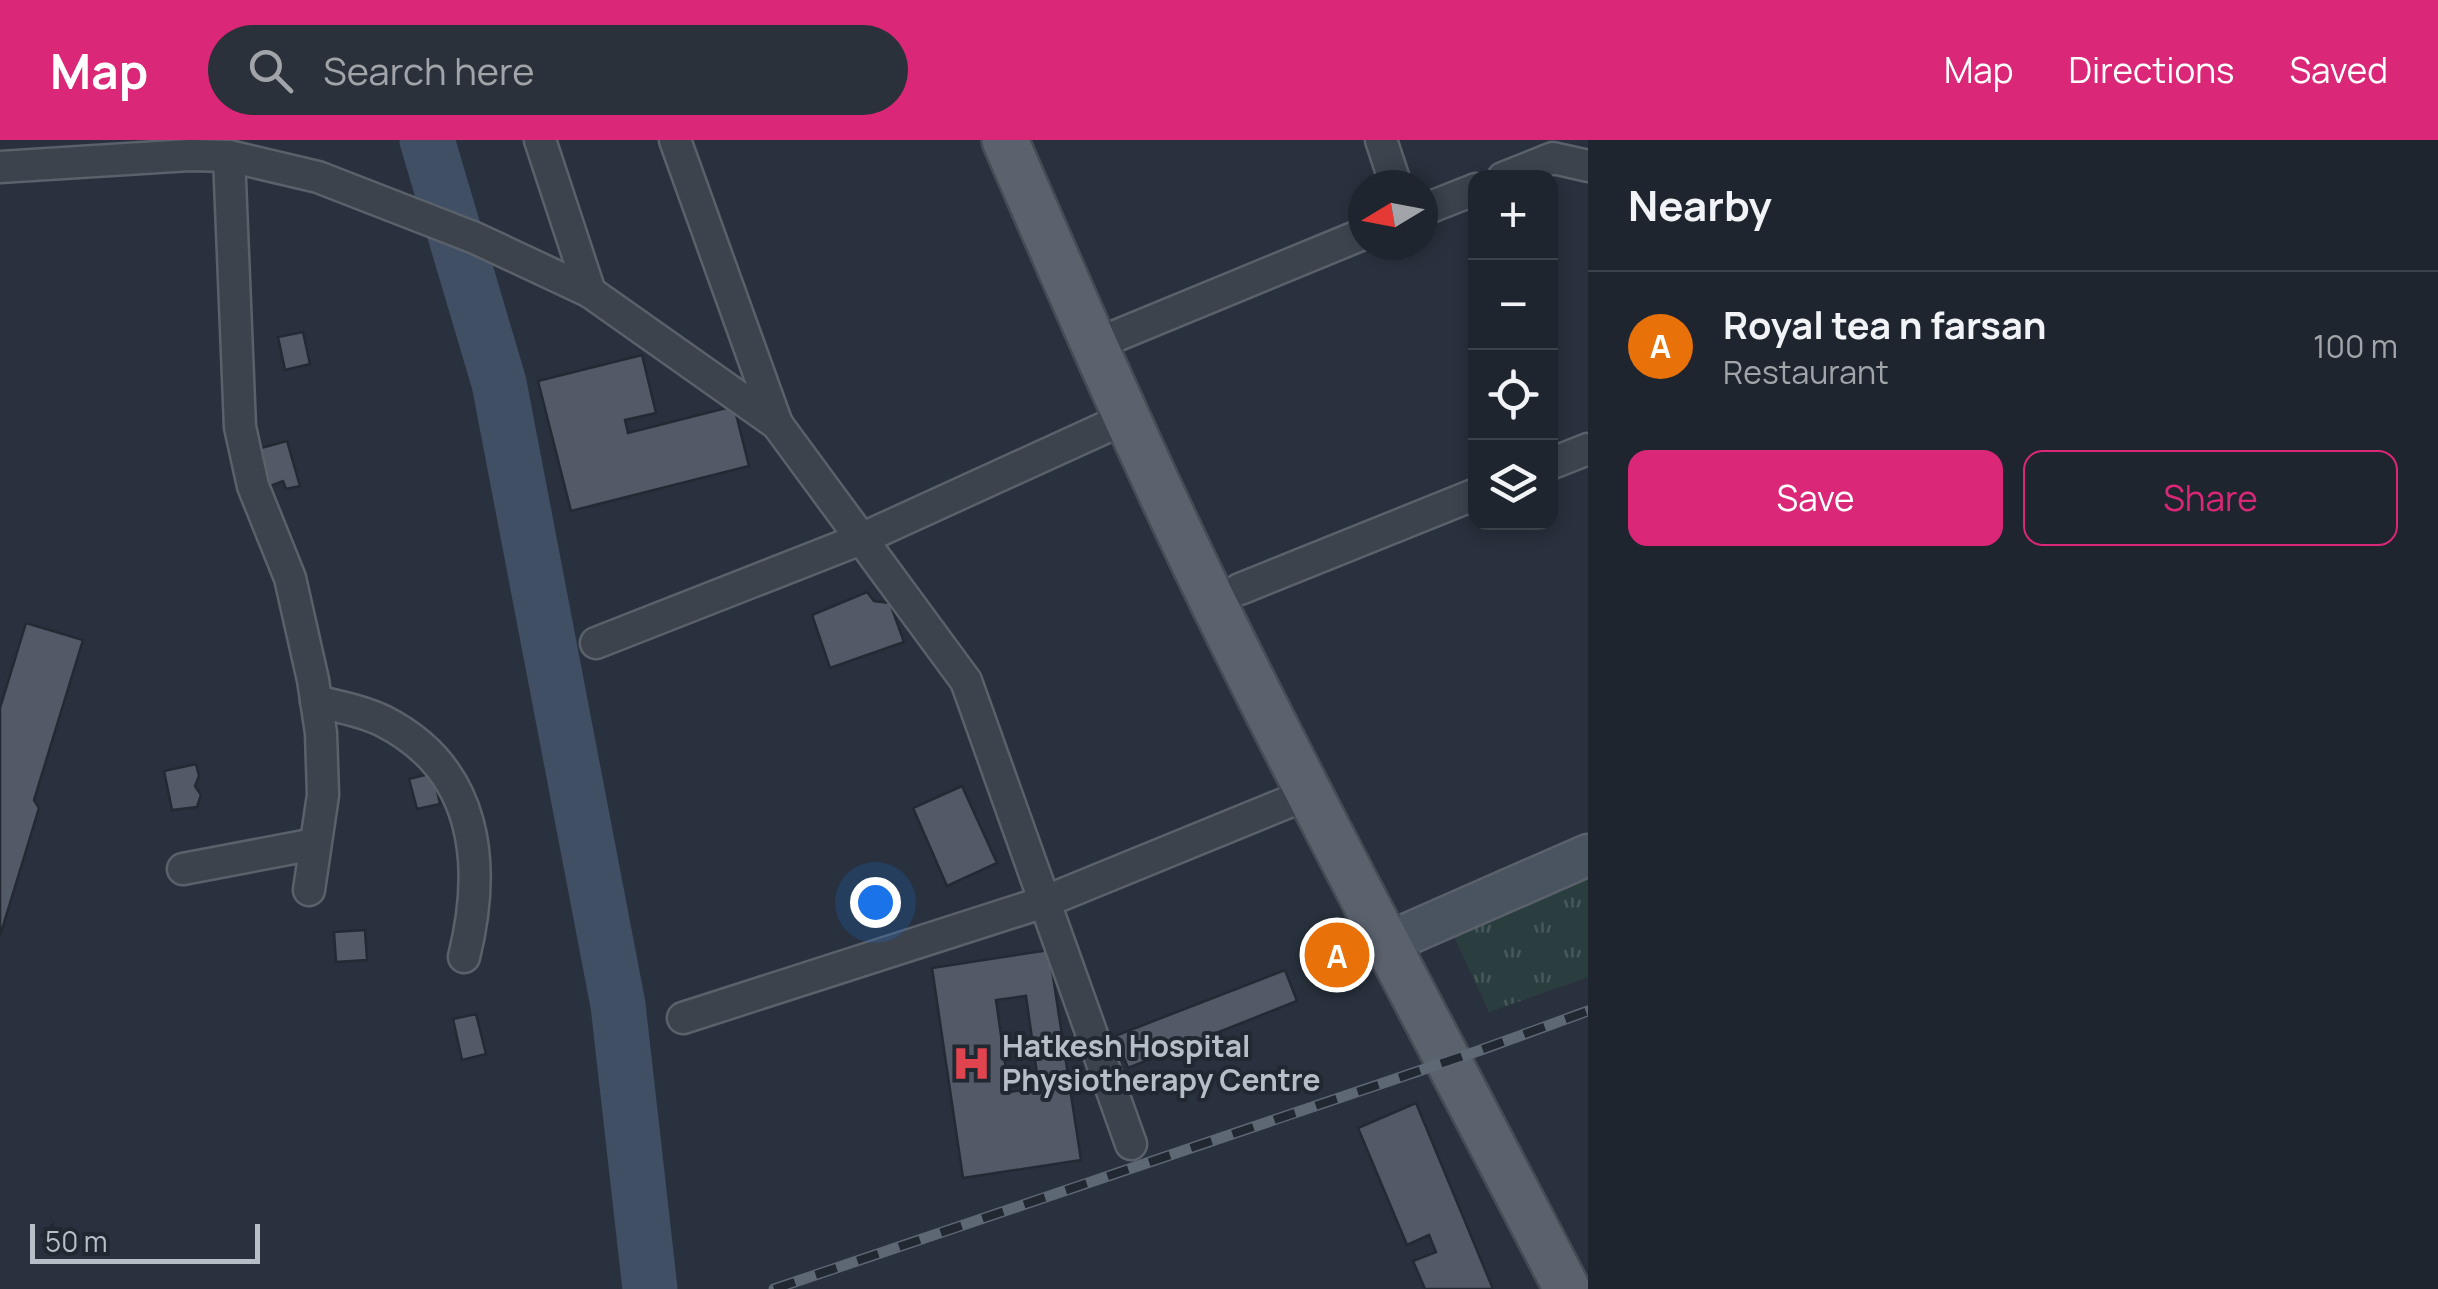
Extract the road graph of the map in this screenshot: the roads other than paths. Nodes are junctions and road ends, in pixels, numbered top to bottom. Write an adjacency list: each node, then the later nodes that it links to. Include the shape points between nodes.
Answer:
1 (540, 140): 15 (street)
2 (675, 140): 18 (street)
3 (1005, 140): 16 (main road)
4 (1036, 140): 16 (main road)
5 (1381, 140): 10 (street)
6 (1550, 149): 8 (street); 11 (street)
7 (229, 156): 9 (street); 15 (street, via 318,177); 25 (street, via 243,444 252,486 290,578)
8 (1588, 166)
9 (0, 167)
10 (1391, 170)
11 (1517, 170)
12 (1468, 192): 13 (street)
13 (1438, 204)
14 (1348, 240): 16 (street)
15 (590, 292): 18 (street)
16 (1107, 340): 17 (main road); 23 (main road)
17 (1126, 418): 22 (street); 26 (main road)
18 (777, 424): 22 (street)
19 (1588, 449): 20 (street)
20 (1558, 461)
21 (1468, 497): 23 (street)
22 (862, 538): 24 (street); 31 (street, via 966,681)
23 (1240, 588): 32 (main road)
24 (596, 644)
25 (316, 701): 27 (street, via 323,795); 33 (street, via 386,722 457,788 476,890)
26 (1308, 794): 31 (street); 32 (main road)
27 (315, 844): 29 (street); 30 (street)
28 (1588, 856): 32 (main road)
29 (183, 869)
30 (309, 890)
31 (1044, 902): 34 (street); 35 (street)
32 (1397, 937): 36 (main road, via 1478,1051); 37 (main road, via 1449,1060)
33 (464, 957)
34 (683, 1018)
35 (1131, 1144)
36 (1588, 1264)
37 (1567, 1289)

